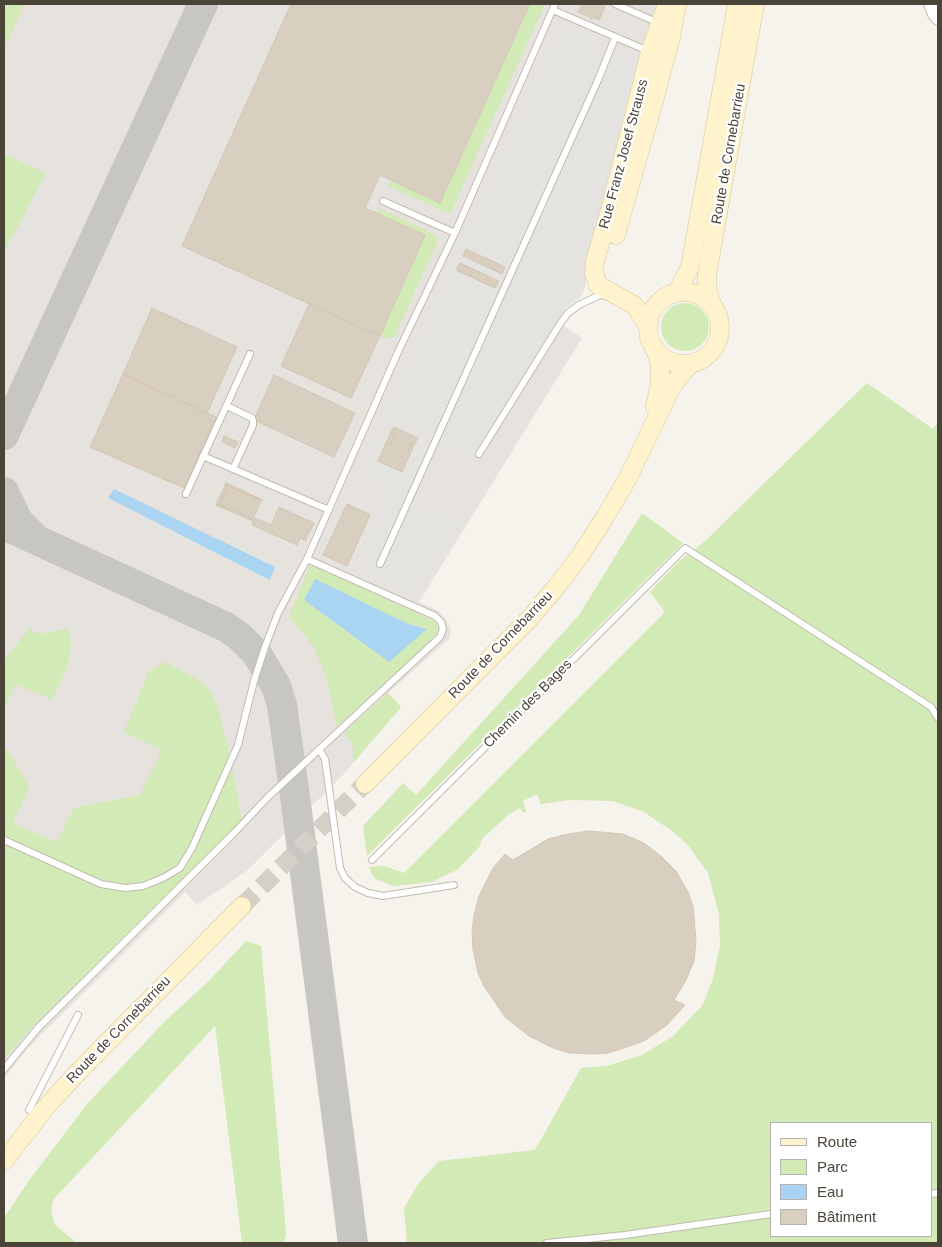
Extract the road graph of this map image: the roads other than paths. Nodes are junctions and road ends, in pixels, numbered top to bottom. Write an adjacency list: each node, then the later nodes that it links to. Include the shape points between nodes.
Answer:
1 (618, 4): 9 (lane)
2 (667, 4): 9 (main road, Rue Franz Josef Strauss)
3 (677, 4): 9 (main road, Rue Franz Josef Strauss)
4 (736, 4): 14 (main road, Route de Cornebarrieu, via 690,267)
5 (755, 4): 17 (main road, Route de Cornebarrieu, via 707,275)
6 (930, 4): 8 (street)
7 (554, 7): 10 (lane); 13 (lane)
8 (938, 19)
9 (666, 30): 11 (main road, Rue Franz Josef Strauss); 15 (main road, Rue Franz Josef Strauss, via 622,215 605,266 609,287)
10 (615, 38): 11 (lane); 31 (lane)
11 (650, 52): 15 (main road, Rue Franz Josef Strauss, via 595,262 598,285)
12 (383, 202): 13 (lane)
13 (455, 233): 29 (lane, via 398,352)
14 (678, 292): 16 (main road); 17 (main road, via 696,294)
15 (616, 296): 18 (main road, Rue Franz Josef Strauss); 25 (lane, via 600,295 568,313)
16 (657, 304): 18 (main road, Rue Franz Josef Strauss); 19 (main road)
17 (712, 304): 22 (main road, via 718,315 719,339 704,358)
18 (634, 305): 19 (main road, Rue Franz Josef Strauss)
19 (648, 326): 20 (main road)
20 (655, 349): 22 (main road, via 672,362); 24 (main road, Route de Cornebarrieu, via 660,382)
21 (250, 354): 23 (lane)
22 (692, 363): 24 (main road, Route de Cornebarrieu, via 672,386)
23 (227, 406): 26 (lane); 27 (lane, via 254,421)
24 (647, 438): 34 (main road, Route de Cornebarrieu, via 605,517 558,585 530,618)
25 (479, 454)
26 (203, 456): 27 (lane); 28 (lane)
27 (233, 469): 29 (lane)
28 (186, 494)
29 (329, 510): 30 (lane)
30 (307, 559): 33 (lane, via 435,616 443,629 440,637); 35 (lane, via 265,647 231,764 180,868 164,878 125,888 101,884)
31 (380, 564)
32 (938, 718): 36 (lane, Chemin des Bages, via 931,707 685,548)
33 (319, 749): 37 (lane, via 325,759 340,868 345,878 355,887 383,896); 40 (lane, via 38,1028)
34 (365, 784)
35 (4, 840)
36 (372, 860)
37 (454, 885)
38 (242, 906): 42 (main road, Route de Cornebarrieu, via 46,1106)
39 (78, 1015): 41 (lane)
40 (4, 1069)
41 (29, 1110)
42 (4, 1161)
43 (770, 1214): 44 (lane)
44 (547, 1243)

